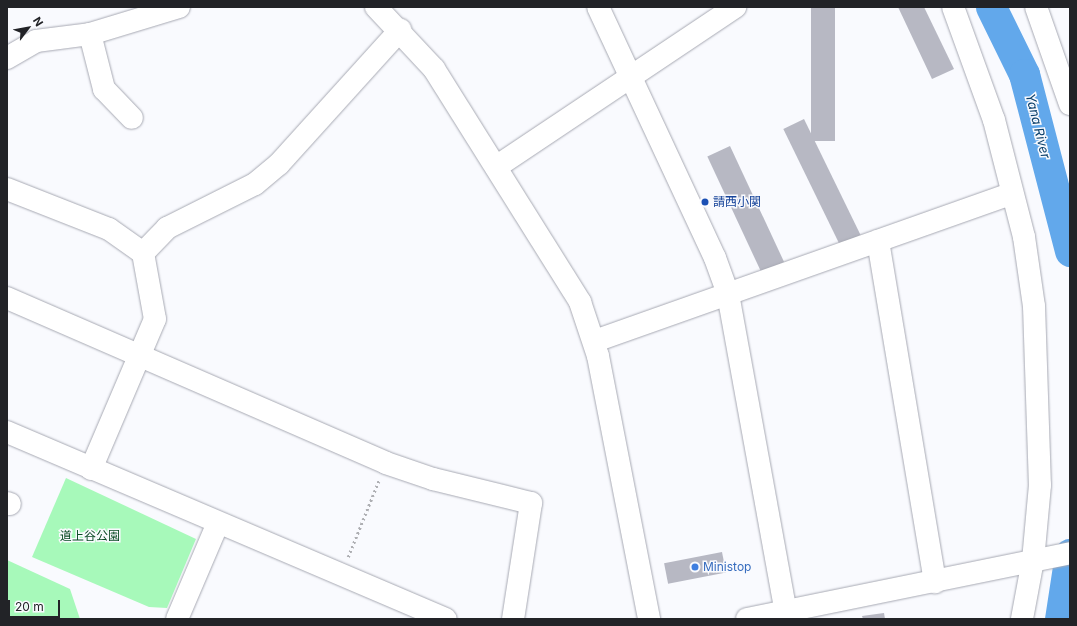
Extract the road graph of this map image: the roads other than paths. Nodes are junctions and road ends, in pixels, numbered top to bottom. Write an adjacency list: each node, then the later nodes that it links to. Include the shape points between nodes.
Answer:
1 (179, 7): 7 (street)
2 (376, 7): 8 (street)
3 (598, 7): 11 (street)
4 (735, 7): 11 (street)
5 (953, 7): 16 (street, via 994,120)
6 (1036, 7): 12 (street)
7 (122, 15): 9 (street)
8 (400, 30): 14 (street, via 434,70); 18 (street, via 279,164 255,184 167,228)
9 (90, 34): 10 (street, via 36,41); 13 (street, via 104,89)
10 (7, 58)
11 (631, 76): 14 (street); 19 (street)
12 (1070, 104)
13 (132, 118)
14 (496, 167): 21 (street, via 580,302)
15 (7, 189): 18 (street, via 109,229)
16 (1012, 193): 17 (street); 27 (street, via 1033,298 1038,367 1040,485)
17 (878, 241): 19 (street); 28 (street)
18 (142, 253): 22 (street, via 155,319)
19 (728, 294): 21 (street); 29 (street)
20 (7, 298): 22 (street)
21 (595, 341): 33 (street)
22 (139, 356): 24 (street); 32 (street, via 386,463 433,479 531,503)
23 (7, 432): 24 (street)
24 (91, 469): 25 (street)
25 (218, 523): 30 (street); 31 (street)
26 (1070, 553): 27 (street)
27 (1033, 560): 28 (street); 35 (street)
28 (936, 582): 29 (street)
29 (786, 615): 34 (street)
30 (438, 618)
31 (177, 619)
32 (513, 619)
33 (650, 619)
34 (747, 619)
35 (1022, 619)

